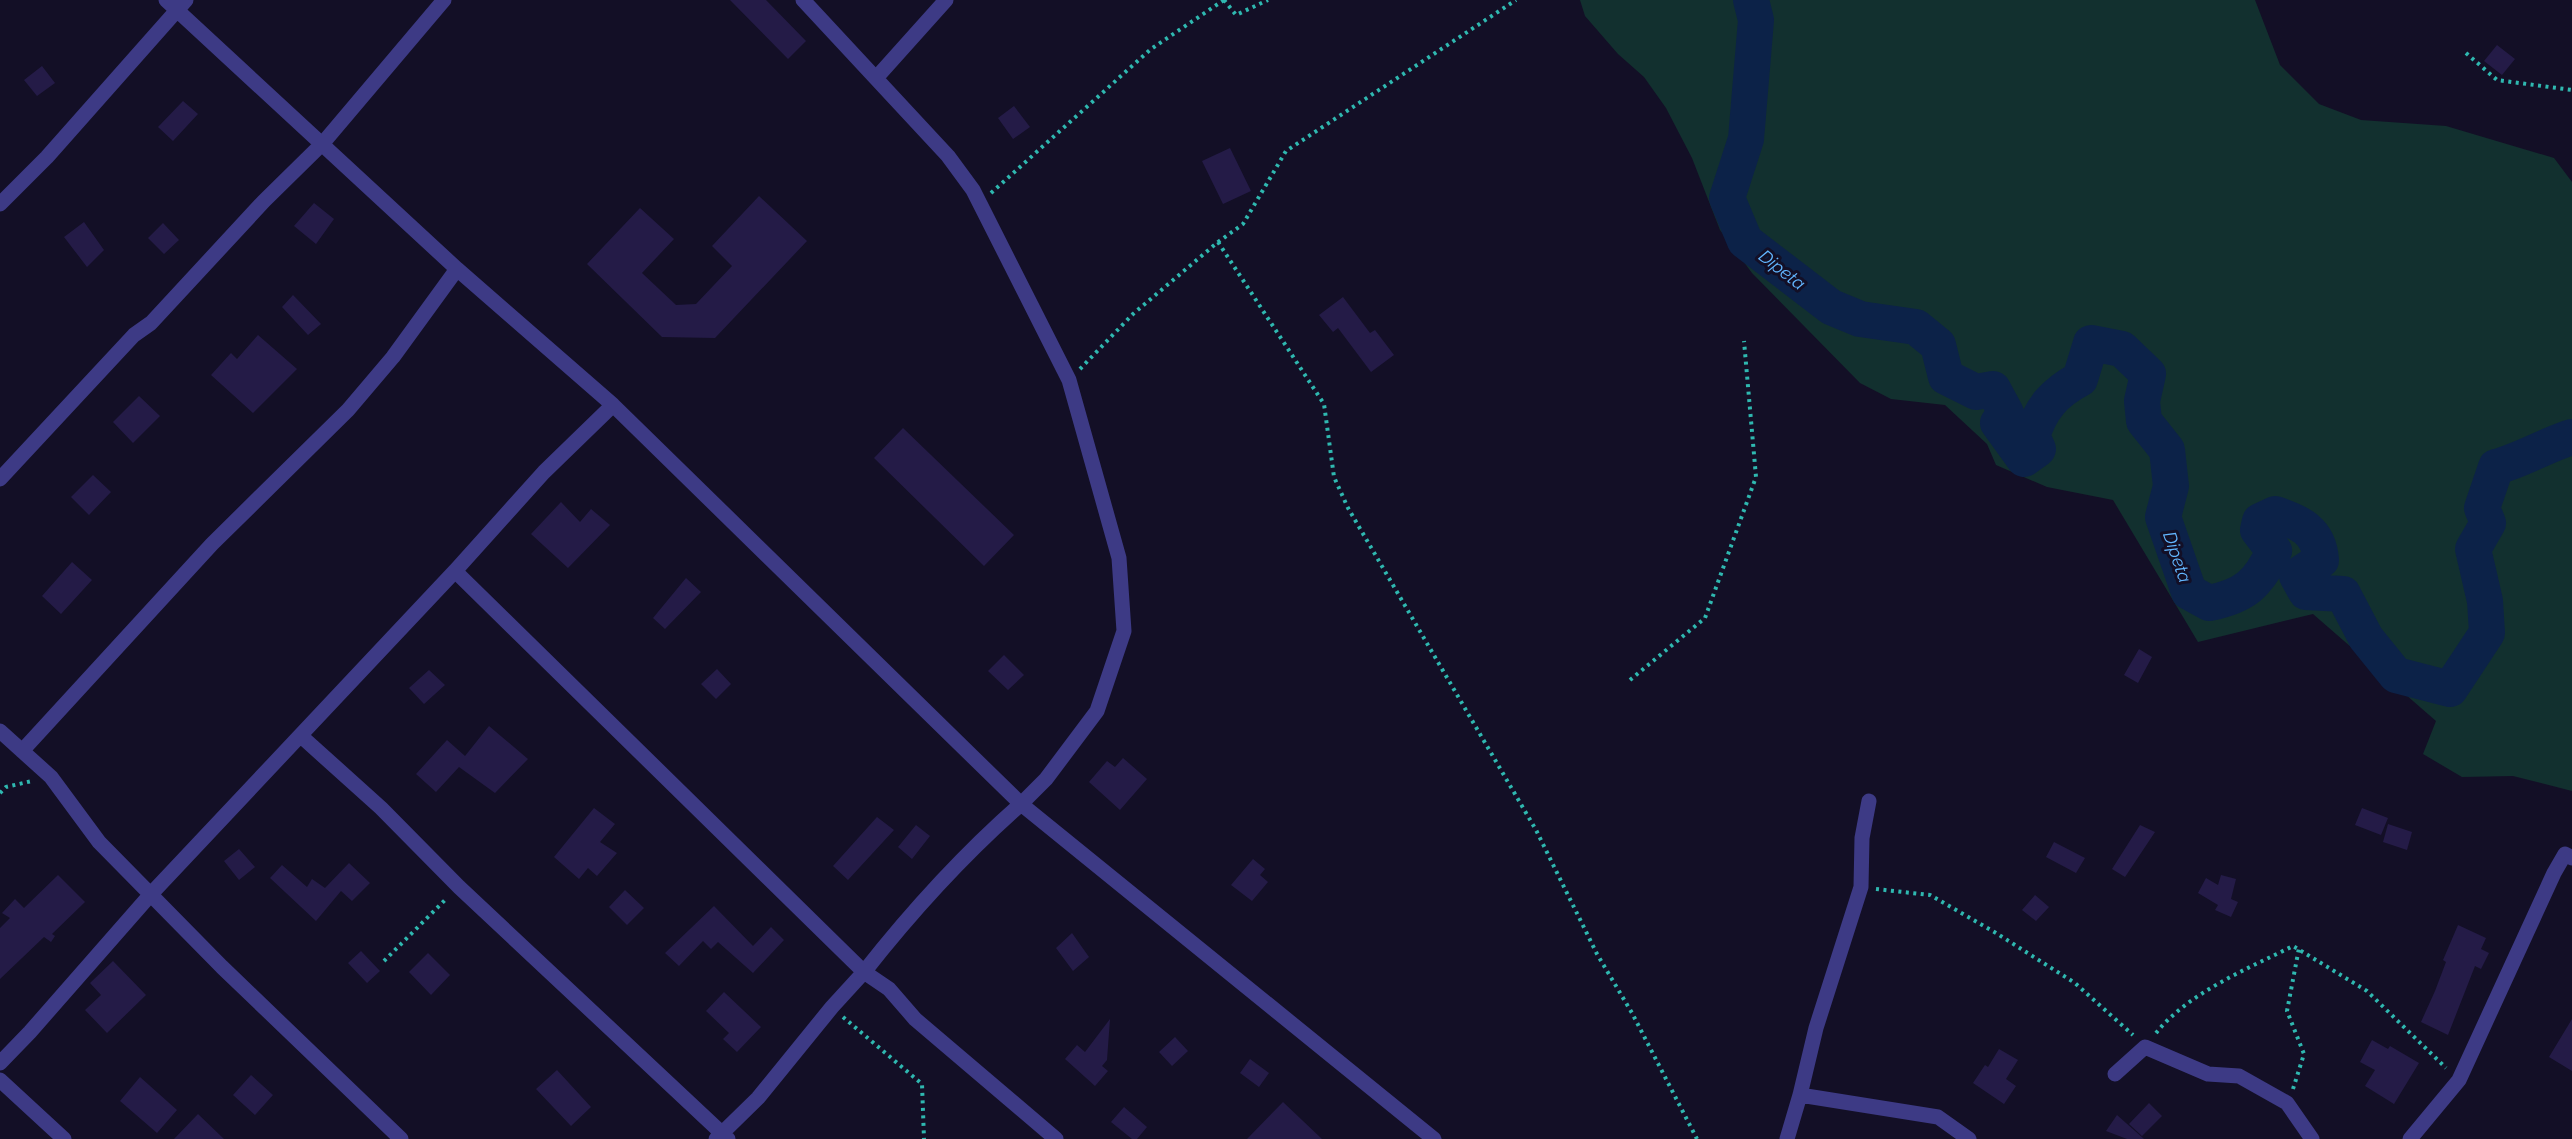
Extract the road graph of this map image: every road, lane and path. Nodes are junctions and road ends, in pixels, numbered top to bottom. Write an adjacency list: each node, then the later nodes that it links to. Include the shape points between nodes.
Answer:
1 (444, 0): 11 (street)
2 (803, 0): 9 (street)
3 (946, 0): 9 (street)
4 (1224, 0): 5 (path, via 1236,15); 13 (path, via 1151,50)
5 (1268, 0)
6 (1516, 0): 14 (path, via 1286,151 1243,224)
7 (176, 3): 11 (street); 12 (street, via 47,157)
8 (2466, 52): 10 (path, via 2497,80)
9 (877, 77): 13 (street, via 948,156)
10 (2572, 90)
11 (323, 144): 15 (street); 19 (street, via 264,201 159,315 134,335)
12 (0, 204)
13 (980, 204): 17 (street)
14 (1218, 242): 17 (path, via 1133,314); 50 (path, via 1324,404 1334,477 1348,508 1536,830)
15 (457, 269): 18 (street); 24 (street, via 393,357 348,410 212,544)
16 (1744, 341): 21 (path, via 1756,477 1705,618)
17 (1069, 380): 28 (street, via 1119,558 1124,631 1096,711 1046,779)
18 (613, 405): 20 (street, via 544,472); 28 (street)
19 (0, 479)
20 (455, 571): 23 (street); 35 (street)
21 (1630, 680)
22 (0, 731): 24 (street)
23 (301, 736): 30 (street, via 381,808); 32 (street)
24 (22, 751): 25 (street)
25 (51, 777): 26 (path, via 6,787); 32 (street, via 99,842)
26 (0, 793)
27 (1869, 801): 31 (street, via 1862,838)
28 (1021, 804): 35 (street, via 979,841 911,912); 49 (street)
29 (2572, 858): 41 (street, via 2565,854 2554,873)
30 (459, 887): 34 (path); 44 (street)
31 (1861, 887): 37 (path, via 1930,895 2075,983); 42 (street, via 1816,1028)
32 (151, 894): 38 (street); 46 (street)
33 (2299, 948): 37 (path, via 2293,946 2226,979 2173,1012); 41 (path, via 2367,991); 43 (path, via 2287,1011 2304,1054)
34 (384, 961)
35 (864, 972): 36 (street); 48 (street, via 889,989 915,1018)
36 (832, 1007): 44 (street); 47 (path, via 922,1084)
37 (2145, 1047): 39 (street); 43 (street, via 2208,1074 2239,1076)
38 (0, 1063)
39 (2115, 1074)
40 (0, 1080): 45 (street)
41 (2459, 1080): 54 (street)
42 (1800, 1095): 51 (street); 52 (street, via 1938,1117)
43 (2287, 1103): 53 (street)
44 (722, 1137)
45 (64, 1139)
46 (401, 1139)
47 (924, 1139)
48 (1056, 1139)
49 (1434, 1139)
50 (1697, 1139)
51 (1787, 1139)
52 (1969, 1139)
53 (2312, 1139)
54 (2410, 1139)

